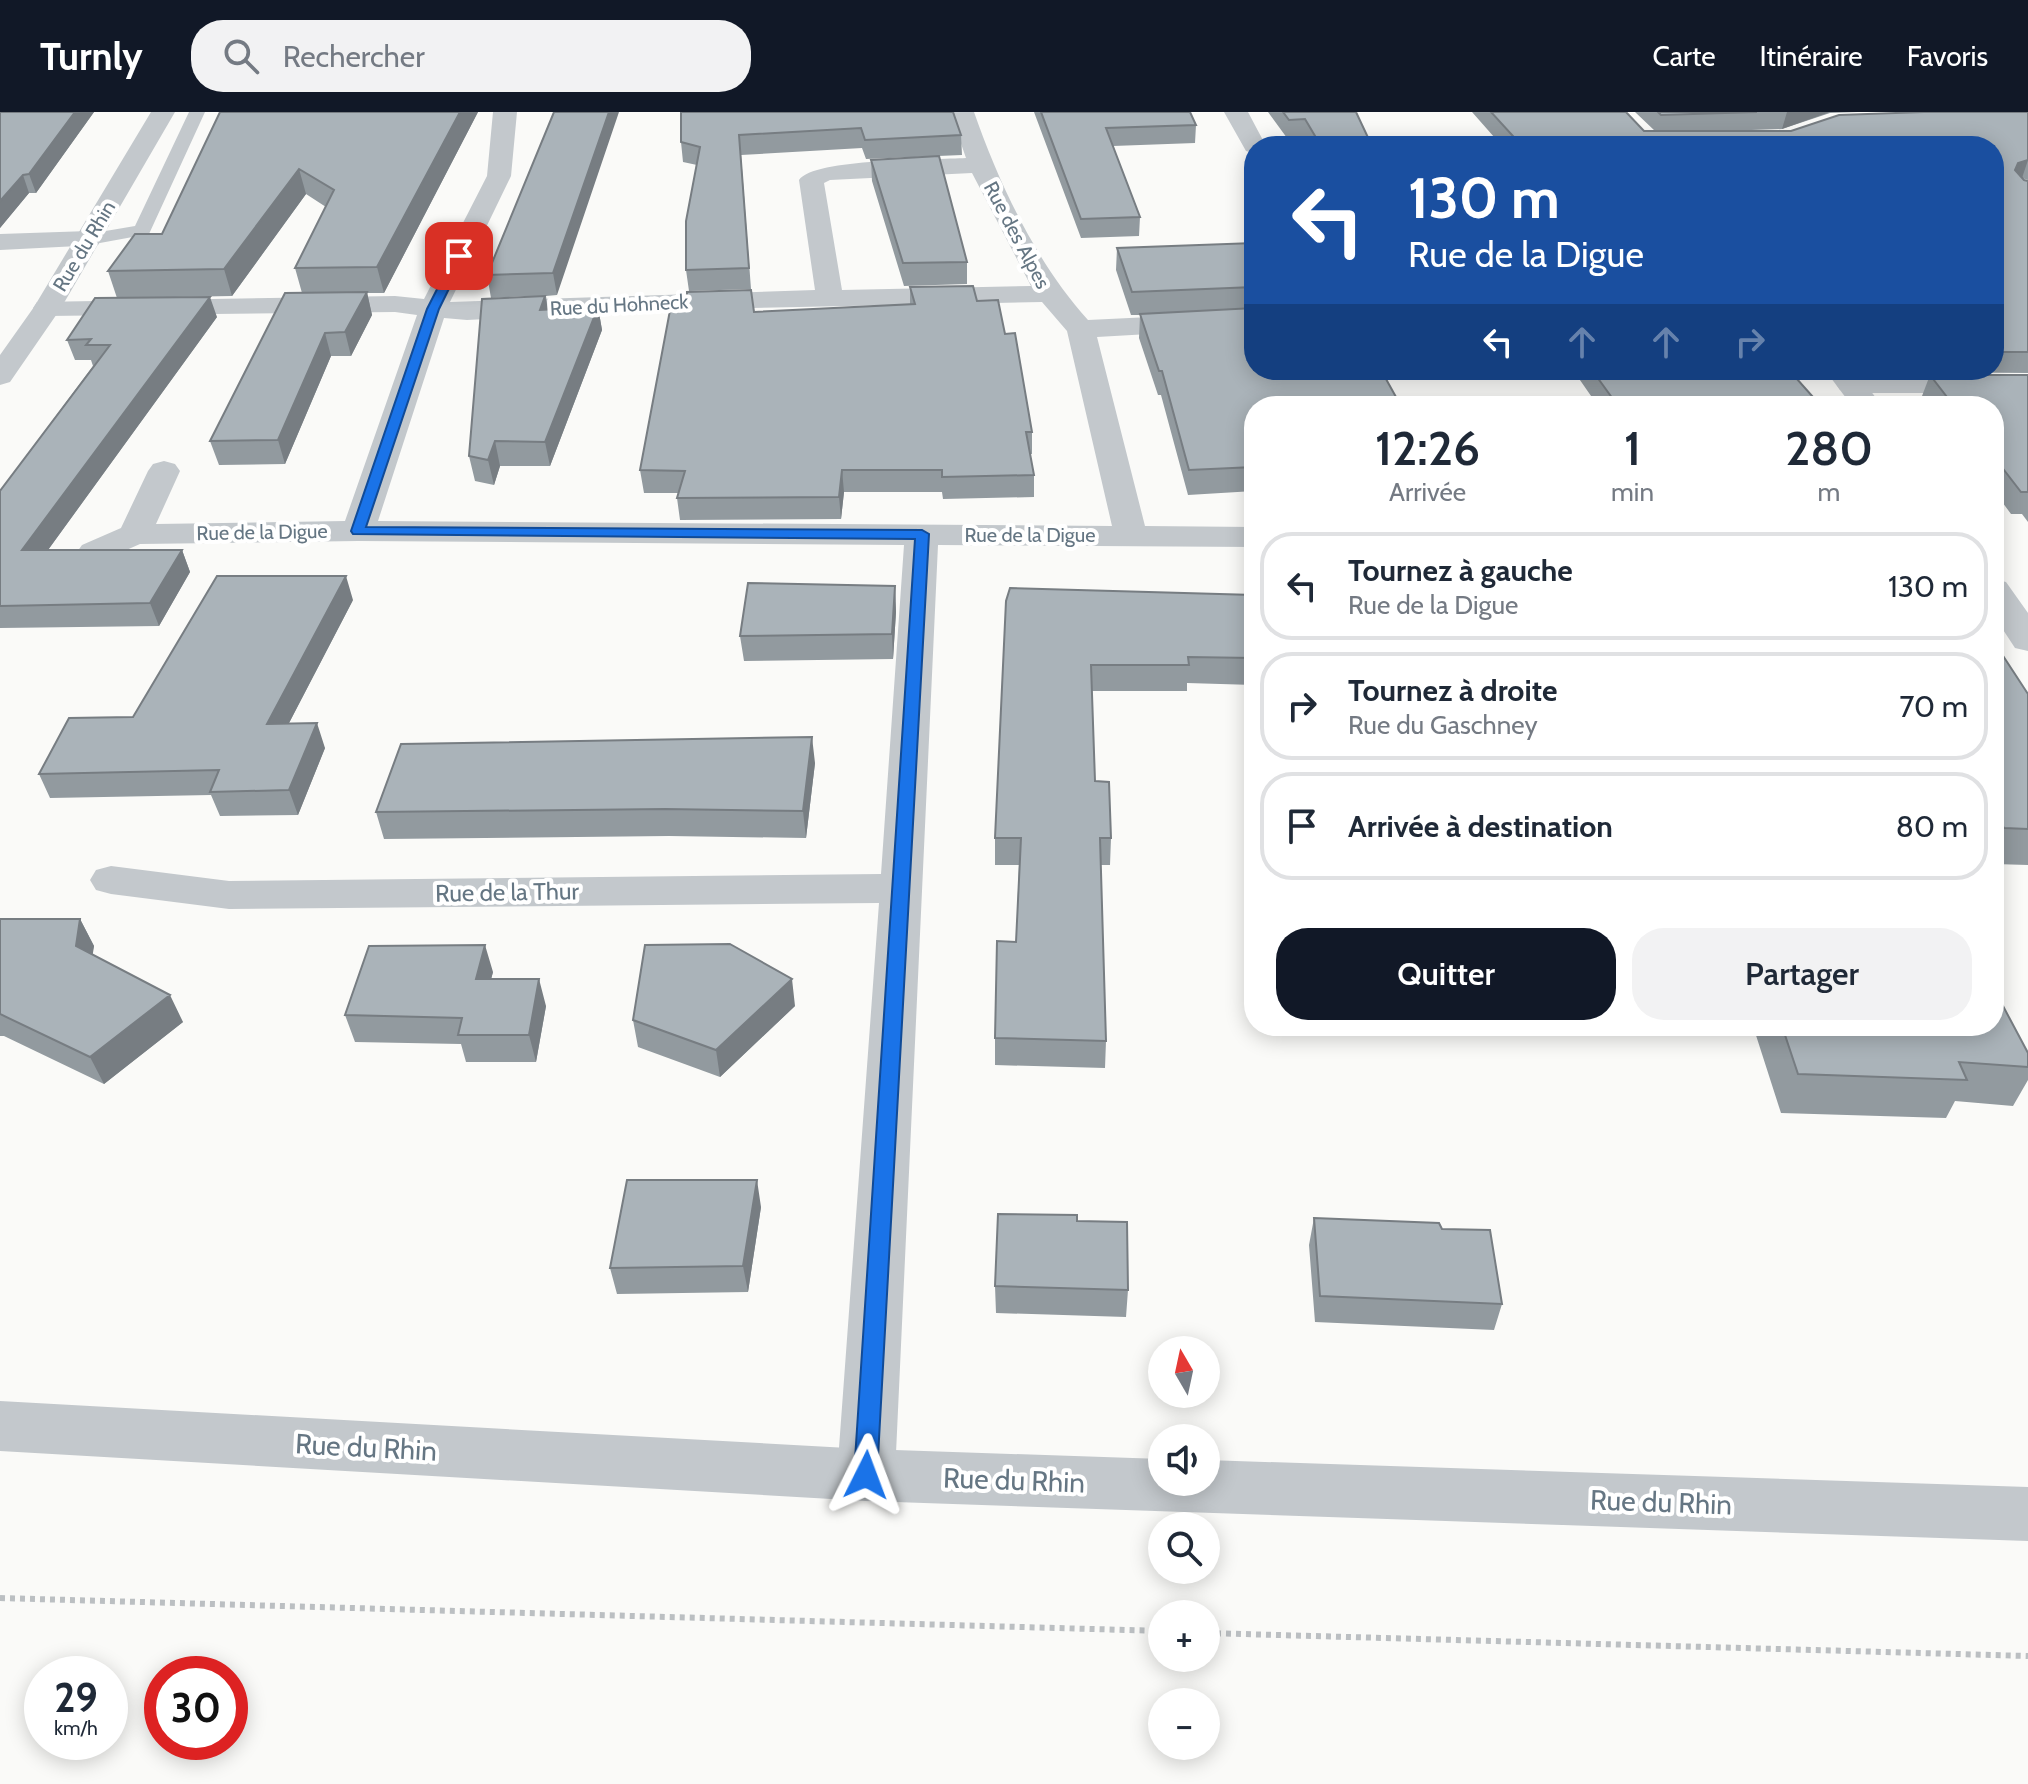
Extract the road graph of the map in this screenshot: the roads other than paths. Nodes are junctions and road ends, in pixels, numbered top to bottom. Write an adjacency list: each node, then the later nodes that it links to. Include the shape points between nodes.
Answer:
1 (163, 112): 8 (street, Rue du Rhin)
2 (197, 112): 8 (lane, via 142,230)
3 (505, 112): 13 (street, via 499,176)
4 (962, 112): 7 (street, Rue des Alpes)
5 (1236, 112): 6 (street)
6 (1249, 136)
7 (980, 165): 10 (street, Rue des Alpes); 11 (street, via 825,173 811,180)
8 (89, 239): 9 (street); 12 (street, Rue du Rhin)
9 (0, 242)
10 (1049, 294): 11 (street, Rue du Hohneck); 15 (street, Rue des Alpes)
11 (830, 298): 13 (street, Rue du Hohneck)
12 (47, 308): 13 (street, Rue du Hohneck, via 395,304); 16 (street, Rue du Rhin)
13 (433, 309): 20 (street)
14 (1244, 321): 15 (street)
15 (1081, 329): 23 (street, Rue des Alpes)
16 (0, 376)
17 (2028, 384): 18 (street)
18 (1853, 387)
19 (164, 471): 21 (street)
20 (358, 531): 21 (street, Rue de la Digue); 22 (street, Rue de la Digue)
21 (135, 534): 25 (street, Rue de la Digue)
22 (922, 534): 23 (street, Rue de la Digue); 29 (street)
23 (1131, 536): 24 (street, Rue de la Digue)
24 (1244, 537)
25 (94, 552)
26 (2004, 604): 27 (street)
27 (2028, 640)
28 (111, 880): 29 (street, Rue de la Thur, via 229,895)
29 (903, 888): 31 (street)
30 (0, 1426): 31 (street, Rue du Rhin)
31 (866, 1475): 32 (street, Rue du Rhin)
32 (2028, 1514)

